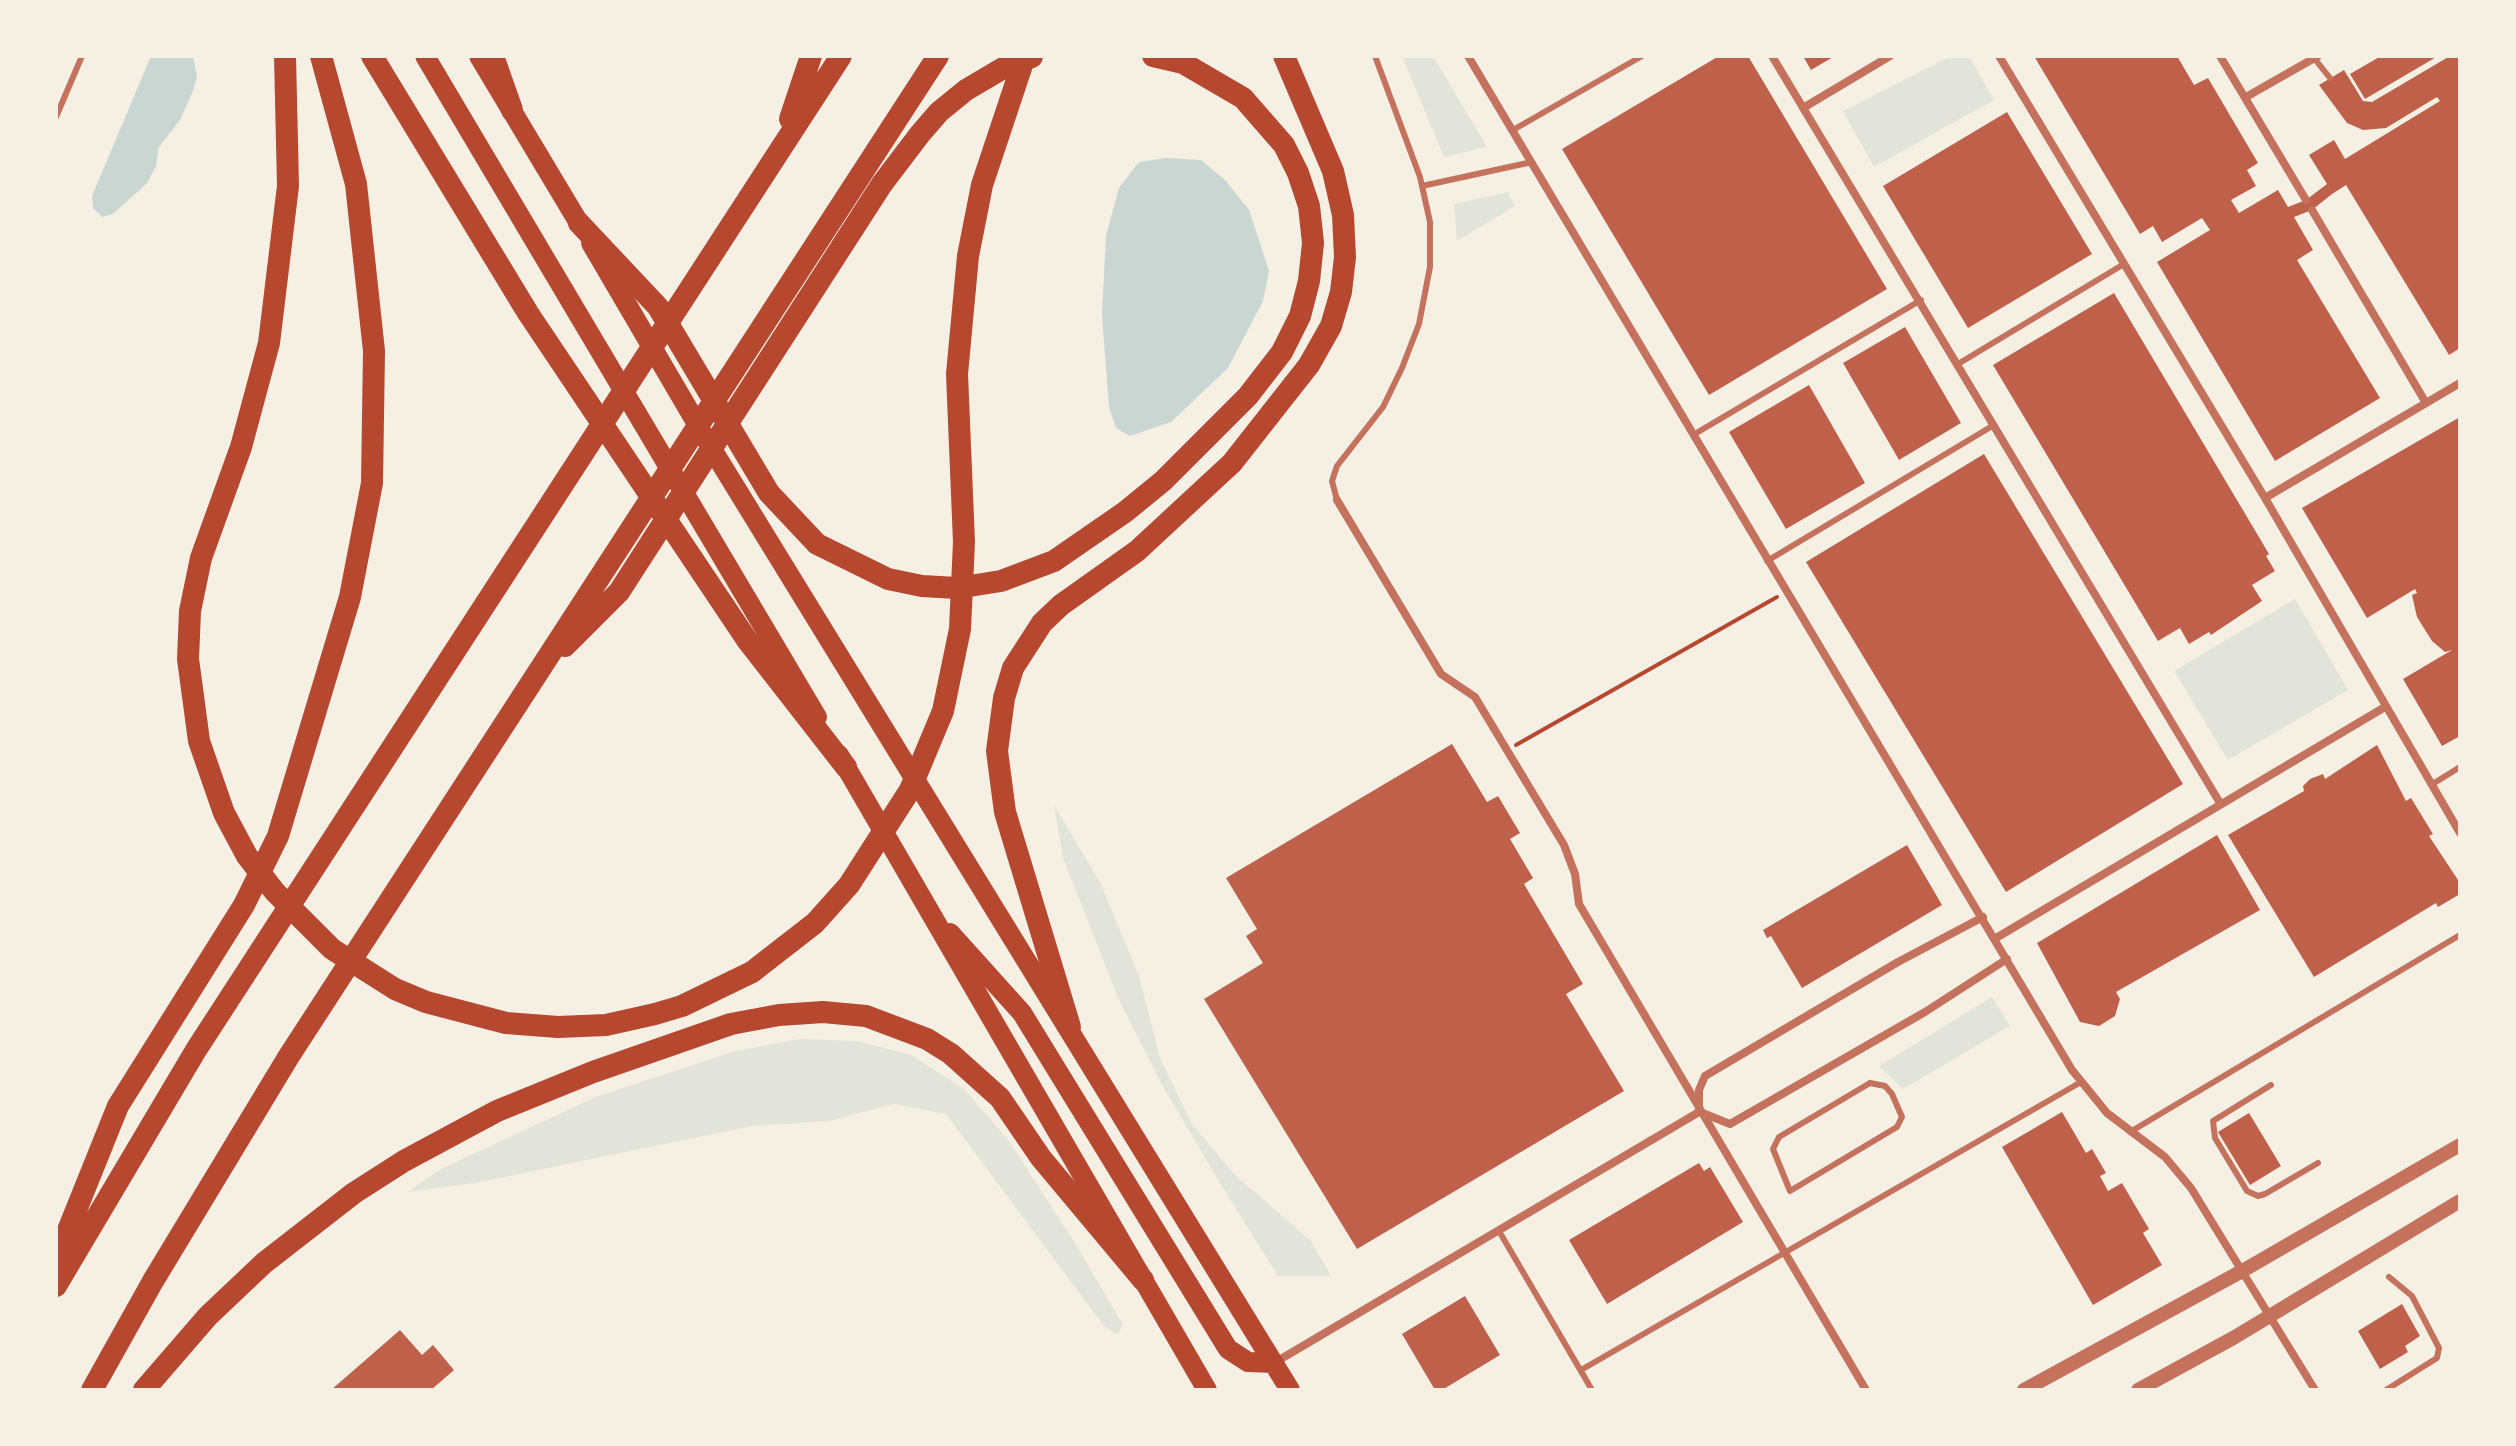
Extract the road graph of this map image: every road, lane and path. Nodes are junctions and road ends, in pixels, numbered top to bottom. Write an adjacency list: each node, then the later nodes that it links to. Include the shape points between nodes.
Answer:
1 (82, 56): 27 (lane)
2 (285, 56): 11 (highway, via 288,186 271,330 241,447 201,558 190,611 188,659 199,741 210,778 247,856 332,949 426,1002 506,1023 558,1027 606,1025 655,1014 752,972 815,923 877,846 910,790 953,675 964,592 957,374 968,256 985,171)
3 (321, 56): 70 (highway, via 356,184 374,351 372,483 350,597 278,836 244,905 118,1106)
4 (372, 56): 49 (highway, via 528,313 747,640)
5 (425, 56): 49 (main road)
6 (479, 56): 26 (main road)
7 (493, 56): 26 (highway)
8 (811, 56): 29 (highway)
9 (841, 56): 29 (highway)
10 (938, 56): 46 (highway)
11 (1025, 56)
12 (1037, 56): 46 (highway, via 983,78 939,112 882,184 623,585)
13 (1153, 56): 34 (highway, via 1183,63 1234,91 1284,145 1309,206 1313,243 1300,316 1282,352 1248,396 1163,481 1064,554 1001,581 957,588 922,586 888,579 817,544 769,493 658,307)
14 (1284, 56): 59 (highway, via 1333,171 1343,215 1345,257 1331,326 1309,365 1232,463 1137,551 1042,623 1013,668 1004,698 997,751 1005,812)
15 (1375, 56): 31 (lane)
16 (1468, 56): 28 (street)
17 (1642, 56): 28 (lane)
18 (1772, 56): 25 (street)
19 (1890, 56): 25 (street)
20 (1999, 56): 35 (street)
21 (2220, 56): 24 (street)
22 (2316, 57): 23 (lane); 24 (street)
23 (2330, 78)
24 (2246, 97): 32 (street)
25 (1803, 108): 36 (street)
26 (512, 110): 34 (main road)
27 (56, 117)
28 (1513, 130): 30 (street)
29 (782, 144): 74 (highway, via 196,1050)
30 (1532, 162): 31 (lane); 41 (street)
31 (1422, 186): 43 (lane, via 1430,222 1430,267 1419,324 1383,407 1337,466 1332,481)
32 (2306, 200)
33 (2312, 210): 39 (street)
34 (579, 223): 59 (main road, via 704,436)
35 (2124, 264): 37 (lane); 42 (street)
36 (1921, 300): 37 (street); 41 (lane)
37 (1958, 364): 40 (street)
38 (2460, 383): 39 (street)
39 (2426, 403): 42 (street)
40 (1994, 425): 44 (lane); 52 (street)
41 (1693, 435): 44 (street)
42 (2265, 498): 47 (street)
43 (1337, 500): 48 (street, via 1441,674 1475,697)
44 (1767, 561): 55 (street)
45 (1778, 597): 48 (path)
46 (534, 678): 78 (highway, via 289,1056)
47 (2385, 707): 51 (street); 52 (street)
48 (1507, 750): 62 (street, via 1570,857 1579,904)
49 (846, 767): 54 (main road)
50 (2460, 767): 51 (lane)
51 (2431, 785): 53 (street)
52 (2220, 803): 57 (street)
53 (2460, 833)
54 (921, 902): 73 (main road); 76 (main road, via 1022,1013 1228,1349 1248,1362)
55 (1983, 917): 57 (street); 62 (street, via 1705,1076)
56 (2460, 935): 63 (lane)
57 (1996, 938): 58 (street)
58 (2007, 959): 60 (street); 62 (street, via 1730,1124)
59 (1070, 1027): 76 (main road)
60 (2081, 1082): 63 (street); 69 (lane)
61 (2271, 1085): 65 (lane, via 2213,1121 2223,1152 2247,1191 2258,1196)
62 (1699, 1112): 68 (street); 69 (street)
63 (2130, 1132): 71 (street, via 2178,1171)
64 (2460, 1145): 71 (street)
65 (2318, 1163)
66 (1790, 1191): 66 (lane, via 1897,1127 1901,1109 1885,1086 1870,1083 1779,1137 1773,1149)
67 (2460, 1201): 75 (street)
68 (1499, 1231): 76 (street); 77 (lane)
69 (1785, 1254): 77 (lane); 83 (street)
70 (56, 1260)
71 (2244, 1270): 75 (street); 84 (street)
72 (2389, 1277): 87 (lane, via 2412,1296 2439,1348 2437,1358)
73 (1143, 1280): 79 (highway, via 1041,1158 1000,1098 951,1054 866,1016 779,1015 731,1024 559,1085 404,1161 264,1263 208,1316); 80 (main road)
74 (56, 1286)
75 (2270, 1315): 85 (street); 86 (street)
76 (1274, 1363): 81 (main road)
77 (1581, 1370): 82 (lane)
78 (92, 1390)
79 (144, 1390)
80 (1207, 1390)
81 (1290, 1390)
82 (1592, 1390)
83 (1866, 1390)
84 (2024, 1390)
85 (2138, 1390)
86 (2315, 1390)
87 (2386, 1390)

